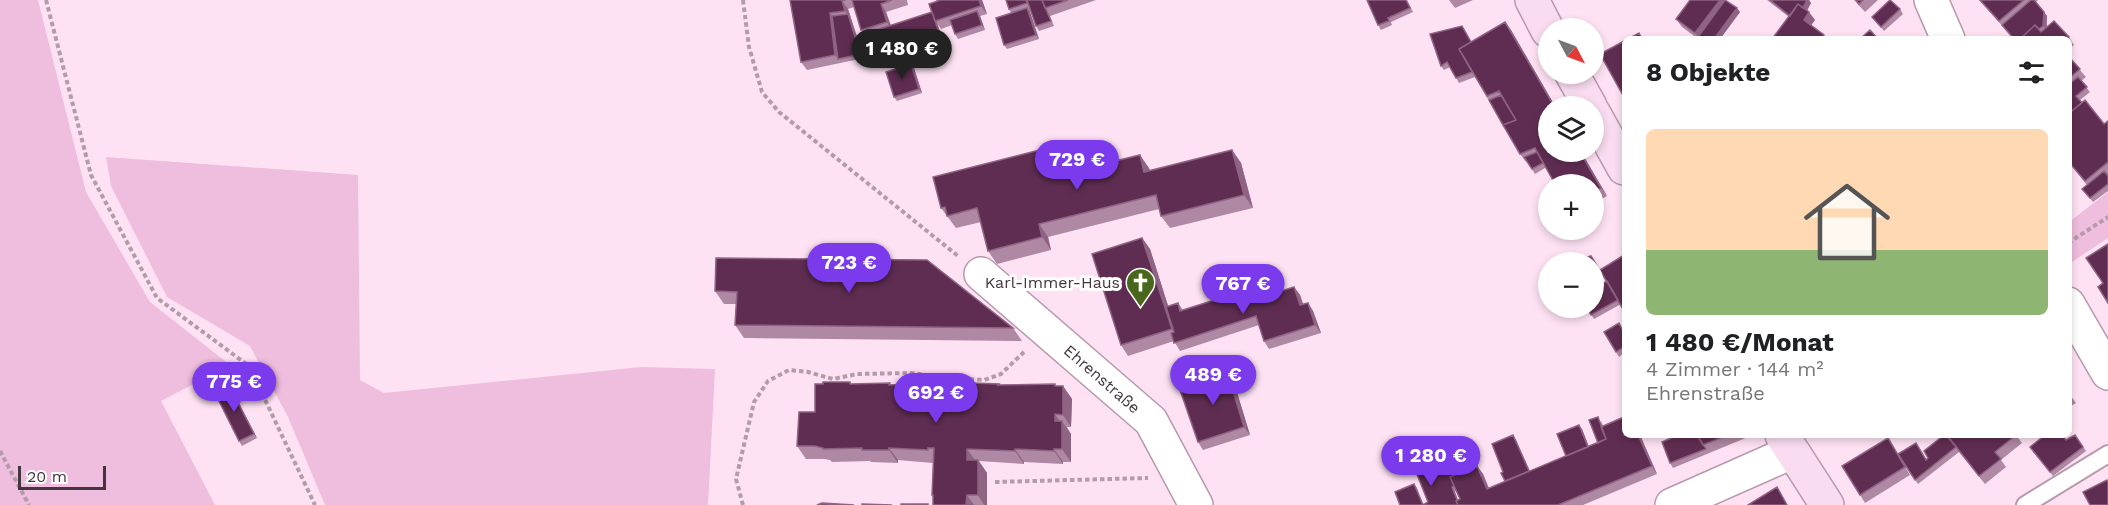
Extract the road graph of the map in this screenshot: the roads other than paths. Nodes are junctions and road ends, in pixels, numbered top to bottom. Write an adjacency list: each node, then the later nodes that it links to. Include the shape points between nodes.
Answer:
1 (1532, 0): 3 (street)
2 (1931, 0): 4 (street)
3 (1541, 18)
4 (1947, 36)
5 (1604, 132): 6 (street)
6 (1622, 164)
7 (981, 274): 12 (street, Ehrenstraße, via 1150,421)
8 (2072, 311): 9 (street)
9 (2108, 373)
10 (1787, 444): 13 (street); 14 (street)
11 (2108, 454): 15 (lane)
12 (1189, 491)
13 (1672, 505)
14 (1827, 505)
15 (2025, 505)

